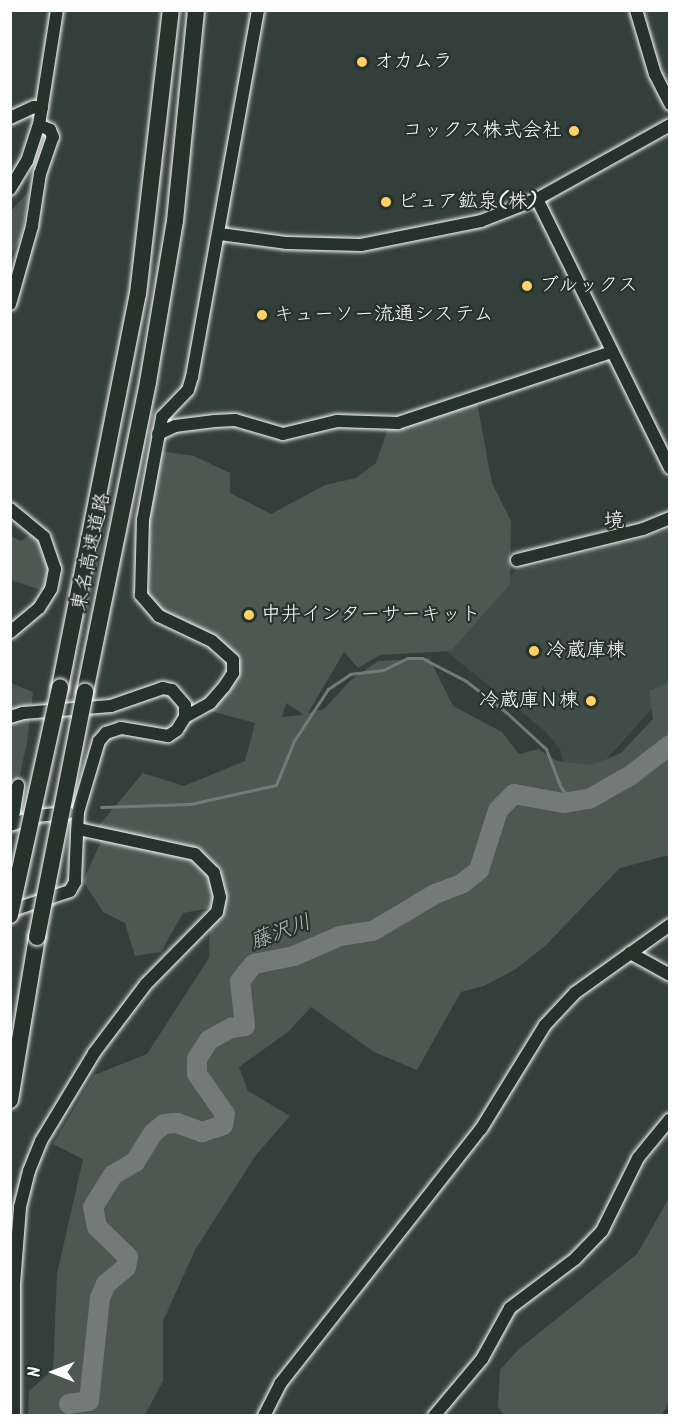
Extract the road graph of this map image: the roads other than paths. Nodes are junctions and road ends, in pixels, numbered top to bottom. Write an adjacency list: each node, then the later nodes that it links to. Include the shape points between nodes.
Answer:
1 (57, 10): 7 (street)
2 (171, 10): 28 (highway, 東名高速道路, bridge, via 138,294 60,687)
3 (196, 10): 32 (highway, 東名高速道路, bridge, via 175,220 148,382 37,937)
4 (258, 10): 13 (street)
5 (636, 10): 6 (street, via 655,74)
6 (669, 104)
7 (42, 108): 8 (street, via 34,107); 9 (street)
8 (10, 118)
9 (39, 125): 11 (street, via 27,161); 14 (street, via 50,130 53,137 40,174 32,226)
10 (669, 125): 12 (street)
11 (10, 189)
12 (537, 200): 13 (street, via 481,221 361,245 287,243); 15 (street)
13 (220, 234): 16 (street, via 188,390 162,417)
14 (10, 304)
15 (612, 352): 16 (street, via 398,423 336,421 283,434 235,420 175,426); 17 (street)
16 (158, 434): 23 (street, via 143,520 141,595 159,616 212,641 233,660 233,673 225,687 210,703)
17 (669, 468)
18 (10, 509): 21 (street, via 44,537 55,569 51,589 39,608)
19 (669, 518): 20 (street, via 643,529)
20 (517, 560)
21 (10, 632)
22 (10, 717): 23 (street, via 22,712 111,706 163,688 179,696)
23 (184, 717): 25 (street, via 177,730 168,736 121,728 106,733 99,741)
24 (18, 784): 26 (street)
25 (78, 812): 26 (street); 27 (street)
26 (11, 824)
27 (78, 829): 28 (street, via 75,882 70,891); 34 (street, via 195,855 214,873 220,897 217,912 146,984 107,1034 41,1142 29,1172 20,1207 14,1284)
28 (10, 913)
29 (669, 925): 30 (street)
30 (630, 953): 31 (street); 35 (street, via 575,993 545,1025 481,1129 280,1384)
31 (669, 975)
32 (10, 1100)
33 (669, 1119): 36 (street, via 638,1158 602,1231 575,1259 510,1308 482,1359)
34 (14, 1416)
35 (264, 1416)
36 (434, 1416)

